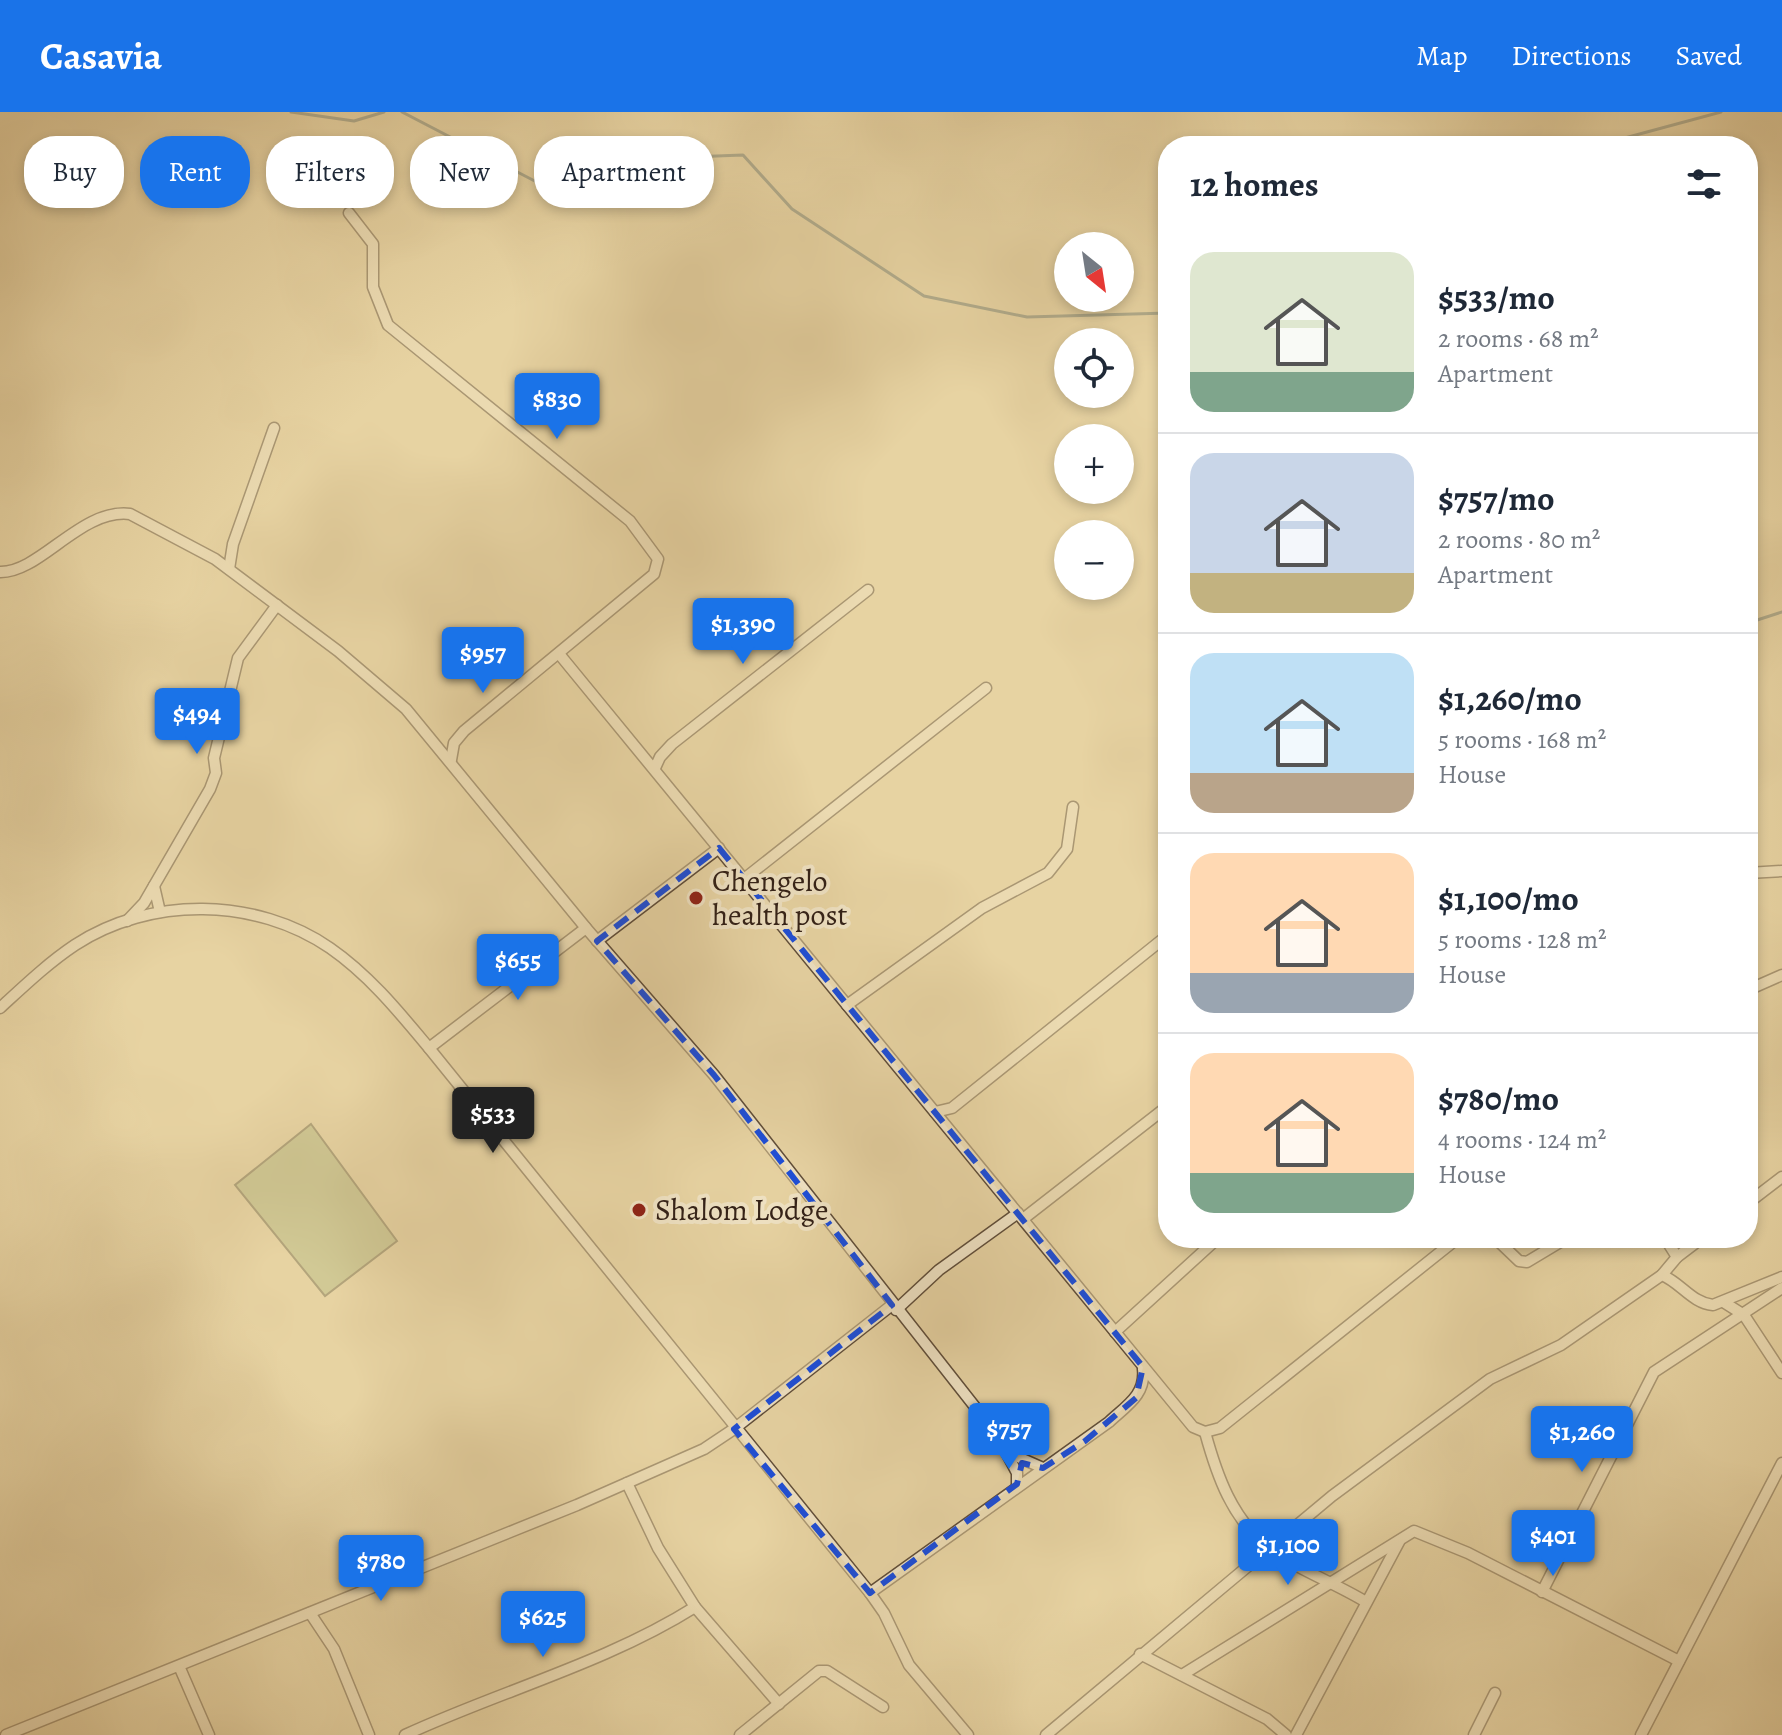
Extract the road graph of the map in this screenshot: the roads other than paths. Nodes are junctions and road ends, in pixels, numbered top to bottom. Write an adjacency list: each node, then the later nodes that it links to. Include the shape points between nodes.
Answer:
1 (349, 213): 7 (street, via 373,244 373,287 388,325 630,521 658,559 654,574)
2 (274, 428): 3 (street)
3 (229, 569): 4 (street, via 130,514 117,512 71,533 19,568); 6 (street)
4 (0, 572)
5 (868, 590): 10 (street, via 672,744)
6 (277, 605): 9 (street, via 406,709); 16 (street, via 238,658 214,758 216,773)
7 (560, 655): 9 (street, via 464,731 454,743); 10 (street)
8 (986, 688): 15 (street)
9 (451, 760): 19 (street)
10 (655, 768): 12 (street)
11 (1073, 807): 24 (street, via 1067,849 1048,873 982,908)
12 (719, 848): 15 (street); 20 (street)
13 (1782, 871): 14 (street)
14 (1758, 872)
15 (744, 879): 24 (street)
16 (154, 886): 17 (street); 18 (street)
17 (160, 912): 18 (street); 26 (street, via 224,910 304,934 387,997)
18 (127, 921): 25 (street, via 77,944)
19 (586, 928): 20 (street); 26 (street)
20 (597, 941): 45 (street, via 714,1075)
21 (1158, 943): 27 (street)
22 (1782, 975): 23 (street)
23 (1758, 986)
24 (847, 1005): 28 (street)
25 (0, 1008)
26 (429, 1048): 52 (street)
27 (952, 1108): 28 (street); 30 (street)
28 (935, 1112): 30 (street)
29 (1158, 1113): 33 (street)
30 (947, 1127): 33 (street)
31 (1782, 1177): 32 (street)
32 (1758, 1195)
33 (1021, 1216): 45 (street, via 939,1270); 47 (street)
34 (1207, 1248): 47 (street)
35 (1446, 1248): 53 (street, via 1261,1397 1220,1428)
36 (1504, 1248): 37 (street, via 1527,1262)
37 (1550, 1248)
38 (1671, 1248): 40 (street)
39 (1689, 1248): 40 (street)
40 (1677, 1257): 41 (street)
41 (1662, 1275): 44 (street, via 1701,1304); 60 (street, via 1561,1345 1490,1379)
42 (1782, 1277): 44 (street)
43 (1782, 1288): 46 (street)
44 (1725, 1303): 46 (street)
45 (894, 1308): 52 (street); 54 (street)
46 (1744, 1315): 49 (street); 62 (street, via 1654,1372)
47 (1115, 1332): 48 (street)
48 (1143, 1367): 50 (street, via 1143,1386); 51 (street)
49 (1782, 1373)
50 (1136, 1398): 51 (street); 56 (street)
51 (1168, 1399): 53 (street, via 1193,1427)
52 (734, 1429): 57 (street, via 704,1449); 63 (street)
53 (1205, 1432): 60 (street, via 1227,1497)
54 (998, 1435): 56 (street, via 1024,1462); 58 (street)
55 (1782, 1463): 68 (street)
56 (1043, 1468): 58 (street)
57 (627, 1483): 65 (street, via 658,1548); 66 (street)
58 (1017, 1484): 63 (street)
59 (1399, 1540): 61 (street); 62 (street, via 1414,1531 1426,1534); 64 (street)
60 (1270, 1548): 61 (street); 67 (street)
61 (1330, 1580): 64 (street); 70 (street)
62 (1542, 1592): 68 (street)
63 (870, 1593): 79 (street, via 909,1665)
64 (1366, 1602): 82 (street)
65 (695, 1607): 72 (street); 77 (street, via 631,1642)
66 (310, 1613): 69 (street); 76 (street, via 334,1649)
67 (1140, 1654): 70 (street); 80 (street)
68 (1679, 1661): 84 (street)
69 (179, 1666): 74 (street); 75 (street)
70 (1182, 1675): 81 (street, via 1267,1719)
71 (1495, 1693): 83 (street)
72 (779, 1704): 73 (street, via 819,1671 827,1671); 78 (street)
73 (883, 1707)
74 (6, 1735)
75 (209, 1735)
76 (370, 1735)
77 (405, 1735)
78 (740, 1735)
79 (968, 1735)
80 (1046, 1735)
81 (1286, 1735)
82 (1296, 1735)
83 (1474, 1735)
84 (1641, 1735)

